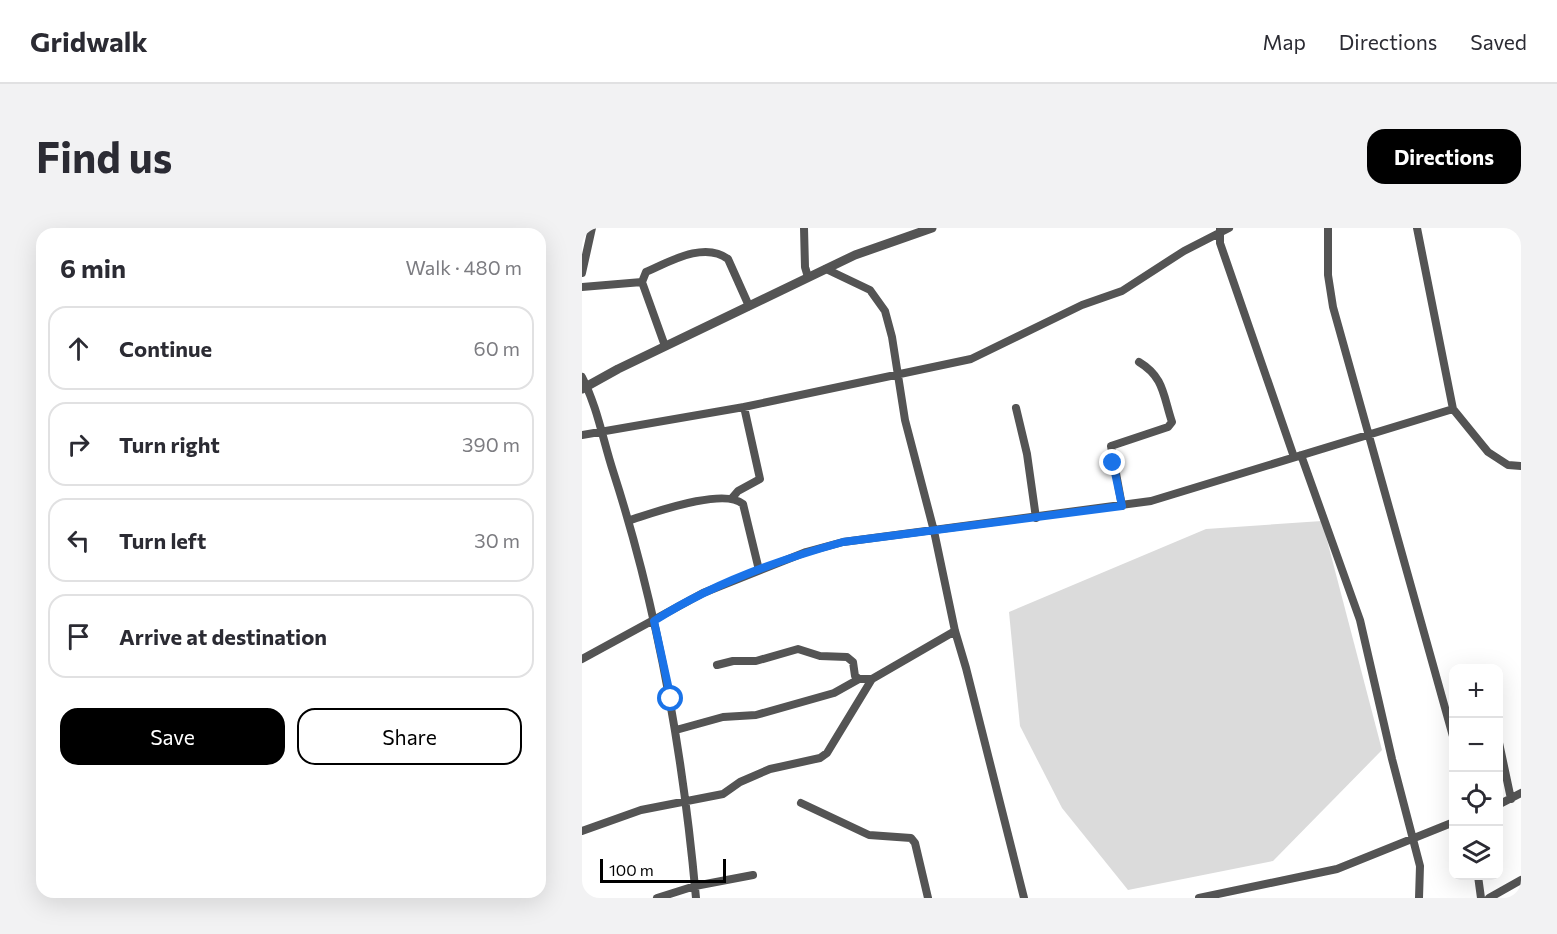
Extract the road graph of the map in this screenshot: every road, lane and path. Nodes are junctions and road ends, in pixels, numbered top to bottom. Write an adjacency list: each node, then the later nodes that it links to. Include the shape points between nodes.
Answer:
1 (592, 228): 9 (street)
2 (804, 228): 10 (street)
3 (932, 228): 8 (street)
4 (1230, 228): 7 (street)
5 (1328, 228): 23 (street, via 1333,307)
6 (1417, 228): 21 (street)
7 (1220, 230): 16 (street, via 1122,291 1082,305 971,359); 25 (street, via 1220,243)
8 (826, 269): 10 (street); 16 (street, via 860,284 878,299 892,337)
9 (582, 273)
10 (808, 277): 13 (street)
11 (642, 282): 12 (street); 13 (street, via 646,272 687,254 718,255 728,259); 14 (street)
12 (582, 287)
13 (749, 306): 14 (street)
14 (665, 346): 18 (street)
15 (1139, 362): 28 (street, via 1158,378 1172,422 1168,427 1111,446)
16 (898, 375): 19 (street); 31 (street, via 907,430)
17 (582, 377): 18 (street)
18 (584, 388): 22 (street)
19 (744, 406): 22 (street); 27 (street, via 760,479)
20 (1016, 408): 29 (street)
21 (1453, 409): 23 (street); 26 (street, via 1488,452 1508,465)
22 (600, 430): 24 (street); 30 (street)
23 (1367, 434): 25 (street); 39 (street)
24 (582, 435)
25 (1297, 456): 28 (street, via 1179,494); 49 (street, via 1360,620)
26 (1521, 466)
27 (732, 498): 30 (street, via 682,504); 32 (street, via 742,504)
28 (1122, 506): 29 (street)
29 (1036, 518): 31 (street)
30 (630, 520): 33 (street)
31 (934, 531): 32 (street, via 843,542); 34 (street)
32 (759, 570): 33 (street, via 684,602)
33 (654, 621): 35 (street); 40 (street)
34 (955, 631): 37 (street); 59 (street)
35 (582, 659)
36 (717, 665): 38 (street, via 756,661 804,649 819,656 847,657 853,662)
37 (872, 679): 38 (street); 44 (street, via 820,758 770,769 723,794)
38 (859, 680): 40 (street, via 823,697)
39 (1449, 721)
40 (676, 730): 44 (street)
41 (1503, 761): 43 (street)
42 (1521, 793): 43 (street)
43 (1511, 799): 46 (street)
44 (685, 802): 48 (street, via 641,810); 53 (street)
45 (801, 803): 58 (street, via 869,835 911,838)
46 (1503, 803)
47 (1449, 824): 49 (street)
48 (582, 831)
49 (1413, 839): 54 (street, via 1337,869); 61 (street, via 1420,866)
50 (753, 875): 53 (street)
51 (1478, 880): 55 (street)
52 (1521, 880): 62 (street)
53 (695, 886): 56 (street); 57 (street)
54 (1222, 895): 60 (street)
55 (1479, 897)
56 (657, 898)
57 (696, 898)
58 (928, 898)
59 (1024, 898)
60 (1199, 898)
61 (1419, 898)
62 (1489, 898)

